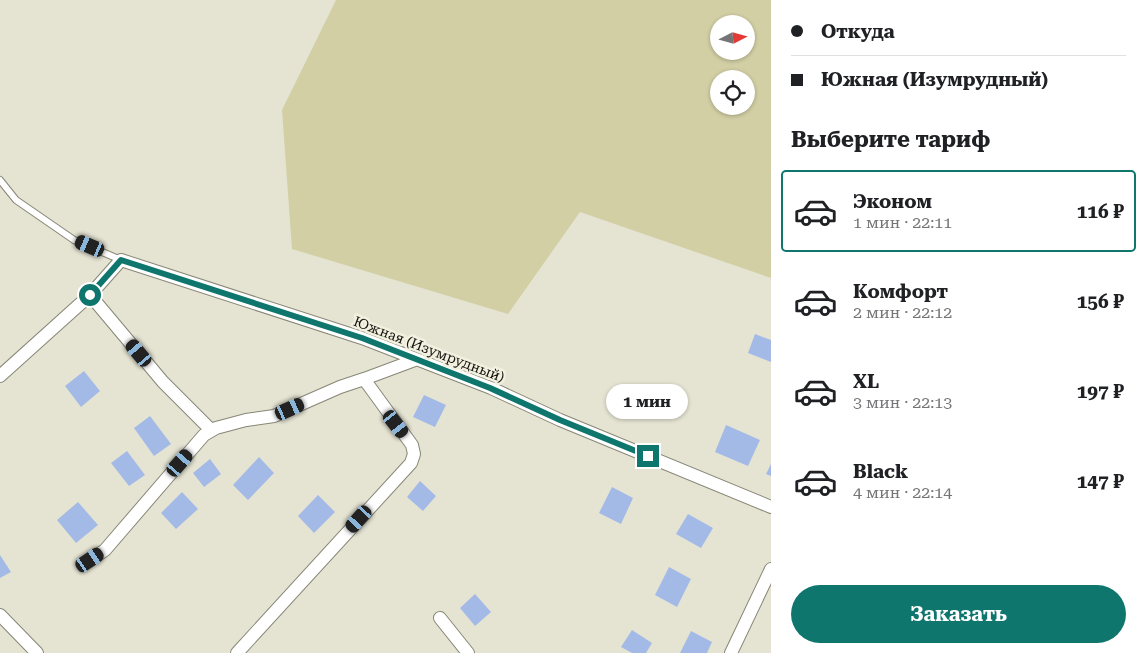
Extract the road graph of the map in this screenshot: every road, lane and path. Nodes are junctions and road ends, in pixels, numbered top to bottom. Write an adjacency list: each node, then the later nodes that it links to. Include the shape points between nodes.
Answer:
1 (0, 180): 2 (lane, Южная (Изумрудный), via 16,200 74,240)
2 (121, 260): 3 (street); 4 (street, Южная (Изумрудный), via 362,338)
3 (90, 295): 5 (street); 7 (street, via 163,382)
4 (415, 360): 6 (street); 8 (street, Южная (Изумрудный), via 490,388)
5 (0, 376)
6 (364, 380): 7 (street, via 274,416); 14 (street, via 412,445 411,463)
7 (211, 430): 9 (street, via 204,434 105,550)
8 (771, 507)
9 (90, 560)
10 (771, 569): 16 (street)
11 (0, 615): 13 (street)
12 (440, 618): 15 (street)
13 (38, 653)
14 (237, 653)
15 (468, 653)
16 (731, 653)

